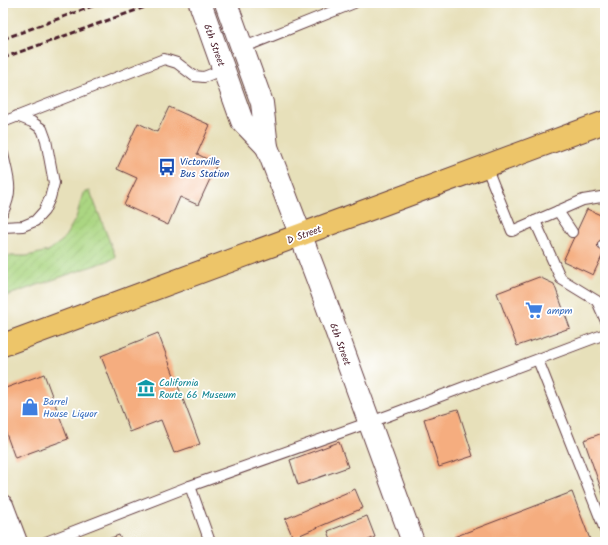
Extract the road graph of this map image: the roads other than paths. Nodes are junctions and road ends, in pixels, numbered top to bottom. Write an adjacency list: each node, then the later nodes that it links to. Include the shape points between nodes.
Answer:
1 (200, 3): 5 (street, 6th Street)
2 (226, 3): 4 (street, 6th Street)
3 (354, 3): 4 (lane)
4 (242, 48): 9 (street, 6th Street, via 262,103)
5 (224, 69): 6 (lane, via 204,77 194,76 164,58); 9 (street, 6th Street, via 242,121)
6 (17, 116): 7 (lane); 16 (lane, via 32,122 42,130 54,183 44,211 35,221 23,226)
7 (3, 122)
8 (605, 122): 11 (main road, D Street)
9 (267, 147): 18 (street, 6th Street)
10 (3, 154): 14 (lane, via 10,185 9,198)
11 (486, 166): 15 (lane, via 512,231); 18 (main road, D Street)
12 (605, 199): 13 (lane, via 601,197 583,200)
13 (558, 211): 15 (lane); 17 (lane)
14 (3, 212)
15 (535, 221): 19 (lane, via 561,279)
16 (3, 227)
17 (572, 232)
18 (300, 235): 22 (main road, D Street); 24 (street, 6th Street)
19 (601, 299): 20 (lane)
20 (605, 319)
21 (605, 334): 23 (lane)
22 (3, 344)
23 (538, 360): 24 (lane); 27 (lane)
24 (369, 422): 25 (lane); 31 (street, 6th Street)
25 (190, 486): 29 (lane); 30 (lane)
26 (3, 504): 28 (street)
27 (605, 530)
28 (17, 542)
29 (46, 542)
30 (210, 542)
31 (413, 542)

